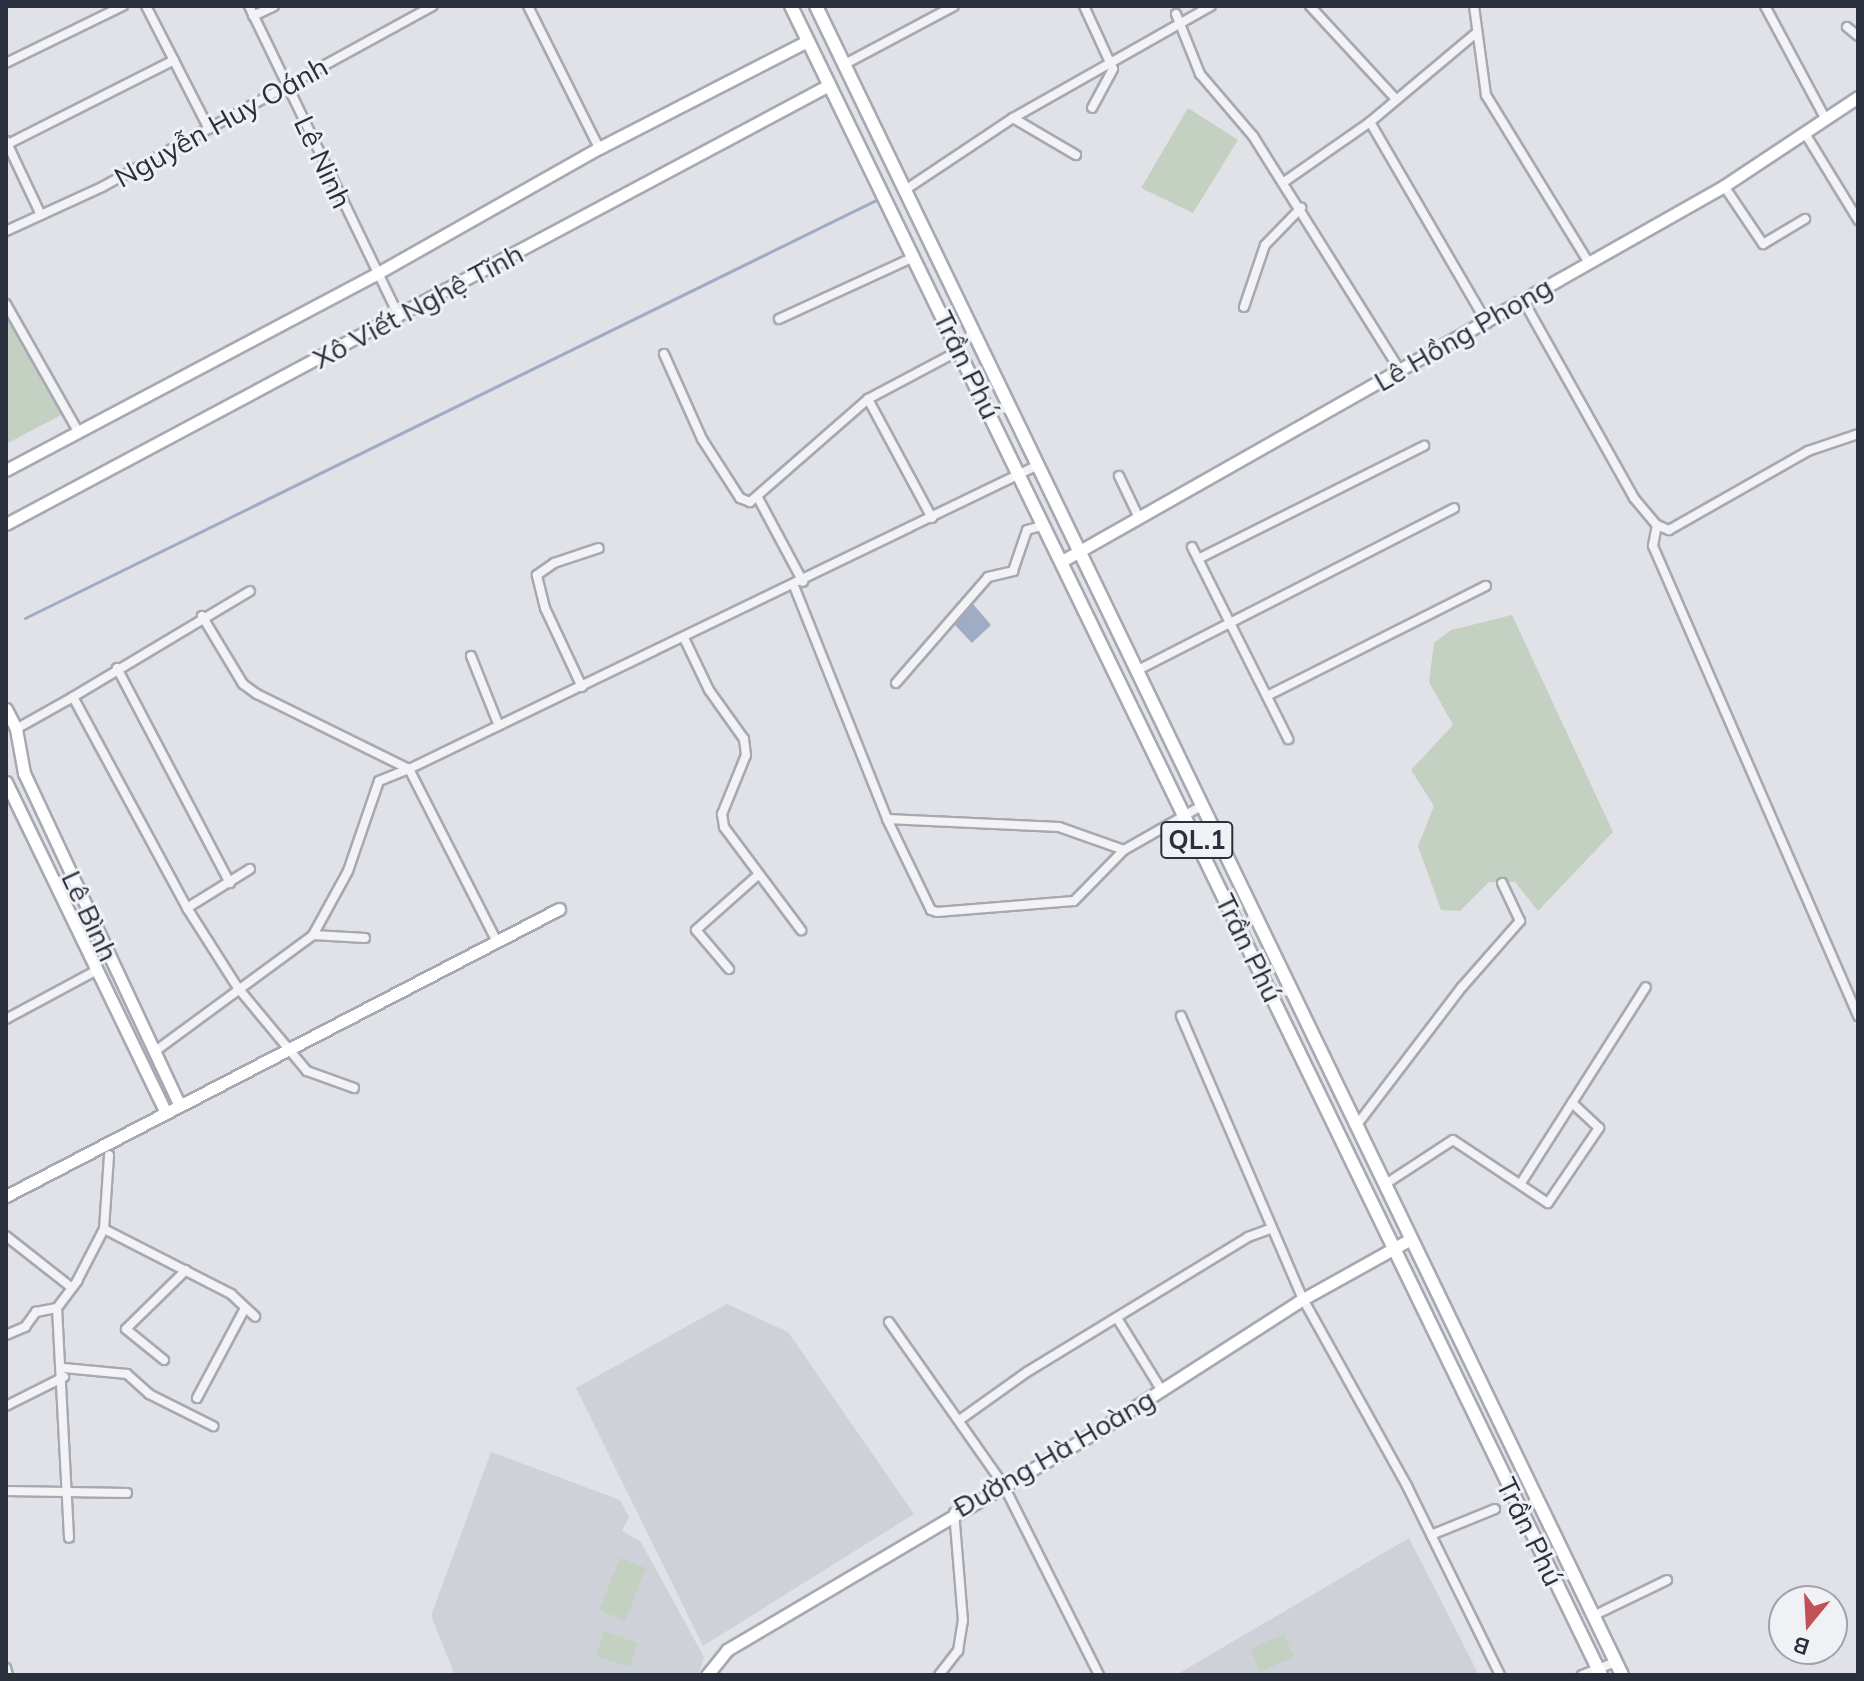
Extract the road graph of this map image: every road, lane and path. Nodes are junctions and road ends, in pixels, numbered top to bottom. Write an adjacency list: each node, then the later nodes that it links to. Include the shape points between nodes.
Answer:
1 (123, 6): 24 (street)
2 (146, 6): 23 (street)
3 (249, 6): 16 (street, Lê Ninh)
4 (274, 6): 16 (street)
5 (433, 6): 27 (street, Nguyễn Huy Oánh)
6 (528, 6): 37 (street)
7 (791, 6): 21 (main road, Trần Phú / QL.1)
8 (816, 6): 25 (main road, Trần Phú / QL.1)
9 (954, 6): 25 (street)
10 (1084, 6): 22 (street)
11 (1211, 6): 17 (street)
12 (1310, 6): 29 (street)
13 (1474, 6): 19 (street)
14 (1765, 6): 32 (street)
15 (1176, 14): 17 (street)
16 (253, 16): 27 (street, Lê Ninh)
17 (1180, 25): 22 (street); 39 (street, via 1200,74)
18 (1847, 27): 20 (street)
19 (1476, 33): 29 (street); 48 (street, via 1486,95)
20 (1858, 36)
21 (807, 41): 26 (main road, Trần Phú / QL.1); 37 (street, Xô Viết Nghệ Tĩnh)
22 (1109, 58): 30 (street, via 1111,76); 31 (street)
23 (174, 60): 34 (street); 36 (street)
24 (6, 63)
25 (845, 64): 41 (main road, Trần Phú / QL.1)
26 (829, 85): 47 (main road, Trần Phú / QL.1); 53 (street, Xô Viết Nghệ Tĩnh)
27 (288, 86): 34 (street, Nguyễn Huy Oánh); 49 (street, Lê Ninh)
28 (1858, 97): 32 (street, Lê Hồng Phong)
29 (1395, 98): 33 (street)
30 (1092, 108)
31 (1013, 118): 38 (street); 41 (street)
32 (1826, 120): 35 (street, Lê Hồng Phong)
33 (1370, 122): 39 (street); 55 (street)
34 (209, 129): 43 (street, Nguyễn Huy Oánh)
35 (1806, 135): 40 (street, Lê Hồng Phong); 45 (street)
36 (7, 142): 43 (street)
37 (599, 148): 49 (street, Xô Viết Nghệ Tĩnh)
38 (1076, 155)
39 (1284, 182): 42 (street)
40 (1724, 186): 44 (street, via 1763,244); 48 (street, Lê Hồng Phong)
41 (905, 190): 63 (main road, Trần Phú / QL.1)
42 (1301, 208): 52 (street, via 1265,245); 58 (street)
43 (41, 215): 46 (street, Nguyễn Huy Oánh)
44 (1805, 219)
45 (1858, 220)
46 (6, 231)
47 (914, 257): 54 (street); 56 (main road, Trần Phú / QL.1)
48 (1587, 260): 50 (street, Lê Hồng Phong)
49 (376, 274): 53 (street, Lê Ninh); 60 (street, Xô Viết Nghệ Tĩnh)
50 (1523, 300): 55 (street, Lê Hồng Phong); 73 (street, via 1634,498)
51 (6, 304): 60 (street)
52 (1244, 307)
53 (399, 316): 71 (street, Xô Viết Nghệ Tĩnh)
54 (779, 319)
55 (1487, 323): 58 (street, Lê Hồng Phong)
56 (960, 350): 59 (street); 65 (main road, Trần Phú / QL.1)
57 (664, 354): 67 (street, via 702,439 730,484 740,498)
58 (1401, 372): 70 (street, Lê Hồng Phong)
59 (868, 399): 67 (street, via 853,407); 69 (street)
60 (79, 433): 64 (street, Xô Viết Nghệ Tĩnh)
61 (1858, 434): 73 (street, via 1808,451 1683,526 1669,530)
62 (1424, 446): 77 (street)
63 (1038, 465): 65 (street); 76 (main road, Trần Phú / QL.1)
64 (6, 470)
65 (1020, 474): 69 (street); 72 (main road, Trần Phú / QL.1)
66 (1119, 476): 70 (street)
67 (758, 498): 79 (street)
68 (1454, 508): 83 (street)
69 (932, 518): 79 (street)
70 (1139, 518): 76 (street, Lê Hồng Phong)
71 (6, 524)
72 (1045, 525): 78 (main road, Trần Phú / QL.1); 88 (street, via 1027,530 1013,571 988,577)
73 (1657, 525): 118 (street, via 1653,546)
74 (1192, 547): 77 (street)
75 (599, 548): 89 (street, via 554,563 537,575 548,615)
76 (1081, 551): 78 (street, Lê Hồng Phong); 87 (main road, Trần Phú / QL.1)
77 (1198, 559): 83 (street)
78 (1062, 561): 100 (main road, Trần Phú / QL.1)
79 (798, 584): 84 (street); 101 (street)
80 (1486, 586): 90 (street)
81 (250, 591): 82 (street)
82 (202, 616): 86 (street); 96 (street, via 243,684)
83 (1229, 623): 87 (street); 90 (street)
84 (684, 638): 89 (street); 104 (street, via 709,690 744,739 746,755 722,821)
85 (471, 656): 93 (street)
86 (117, 668): 91 (street); 105 (street)
87 (1138, 670): 99 (main road, Trần Phú / QL.1)
88 (896, 683)
89 (582, 687): 93 (street)
90 (1267, 696): 95 (street)
91 (73, 697): 94 (street); 107 (street)
92 (6, 709): 94 (street, Lê Bình)
93 (499, 726): 96 (street)
94 (16, 729): 97 (street, Lê Bình)
95 (1288, 739)
96 (409, 769): 110 (street, via 379,781 348,871); 112 (street)
97 (24, 773): 98 (street); 121 (street, Lê Bình)
98 (6, 781): 114 (street, Lê Bình)
99 (1204, 804): 100 (street); 126 (main road, Trần Phú / QL.1)
100 (1186, 815): 102 (street); 135 (main road, Trần Phú / QL.1)
101 (887, 819): 102 (street, via 1059,827); 102 (street, via 931,910 937,912 1074,901)
102 (1124, 850)
103 (250, 869): 105 (street)
104 (759, 874): 109 (street); 113 (street, via 696,930)
105 (230, 883): 107 (street)
106 (1502, 883): 126 (street, via 1520,921 1462,987)
107 (187, 908): 116 (street)
108 (559, 909): 112 (street)
109 (801, 930)
110 (313, 935): 111 (street); 116 (street)
111 (365, 938)
112 (497, 942): 120 (street)
113 (729, 969)
114 (97, 970): 119 (street); 125 (street, Lê Bình)
115 (1646, 987): 123 (street)
116 (238, 988): 120 (street); 121 (street)
117 (1181, 1016): 132 (street)
118 (1858, 1016)
119 (6, 1019)
120 (288, 1049): 122 (street, via 317,1077); 124 (street)
121 (154, 1052): 124 (street, Lê Bình)
122 (354, 1088)
123 (1572, 1103): 128 (street); 128 (street, via 1598,1124 1597,1134 1548,1203)
124 (179, 1104): 125 (street)
125 (165, 1111): 130 (street)
126 (1356, 1126): 129 (main road, Trần Phú / QL.1)
127 (109, 1155): 131 (street)
128 (1521, 1183): 129 (street, via 1453,1140)
129 (1384, 1185): 134 (main road, Trần Phú / QL.1)
130 (6, 1196)
131 (104, 1229): 136 (street); 137 (street)
132 (1270, 1229): 138 (street); 142 (street, via 1248,1237)
133 (6, 1236): 137 (street)
134 (1409, 1240): 135 (street, Đường Hà Hoàng); 161 (main road, Trần Phú / QL.1)
135 (1392, 1249): 138 (street, Đường Hà Hoàng); 164 (main road, Trần Phú / QL.1)
136 (186, 1270): 140 (street); 145 (street, via 126,1329)
137 (72, 1288): 139 (street)
138 (1303, 1299): 147 (street, Đường Hà Hoàng); 158 (street)
139 (57, 1308): 144 (street, via 36,1312 25,1327); 146 (street)
140 (245, 1308): 141 (street); 148 (street)
141 (255, 1316)
142 (1117, 1318): 147 (street); 150 (street)
143 (889, 1322): 150 (street, via 922,1375)
144 (6, 1335)
145 (164, 1360)
146 (64, 1373): 149 (street); 151 (street, via 127,1374 149,1394); 155 (street)
147 (1162, 1391): 152 (street, Đường Hà Hoàng)
148 (197, 1398)
149 (6, 1406)
150 (961, 1419): 152 (street)
151 (213, 1426)
152 (1003, 1484): 157 (street, Đường Hà Hoàng); 168 (street)
153 (6, 1491): 155 (street)
154 (127, 1493): 155 (street)
155 (67, 1495): 159 (street)
156 (1495, 1509): 158 (street)
157 (954, 1512): 166 (street, Đường Hà Hoàng, via 727,1650); 167 (street, via 963,1621 958,1651)
158 (1431, 1535): 169 (street)
159 (69, 1538)
160 (1667, 1580): 161 (street)
161 (1595, 1615): 162 (main road, Trần Phú / QL.1)
162 (1616, 1662): 164 (street); 171 (main road, Trần Phú / QL.1)
163 (6, 1668): 165 (street)
164 (1599, 1672): 170 (street)
165 (8, 1675)
166 (707, 1675)
167 (939, 1675)
168 (1099, 1675)
169 (1500, 1675)
170 (1582, 1675)
171 (1622, 1675)

